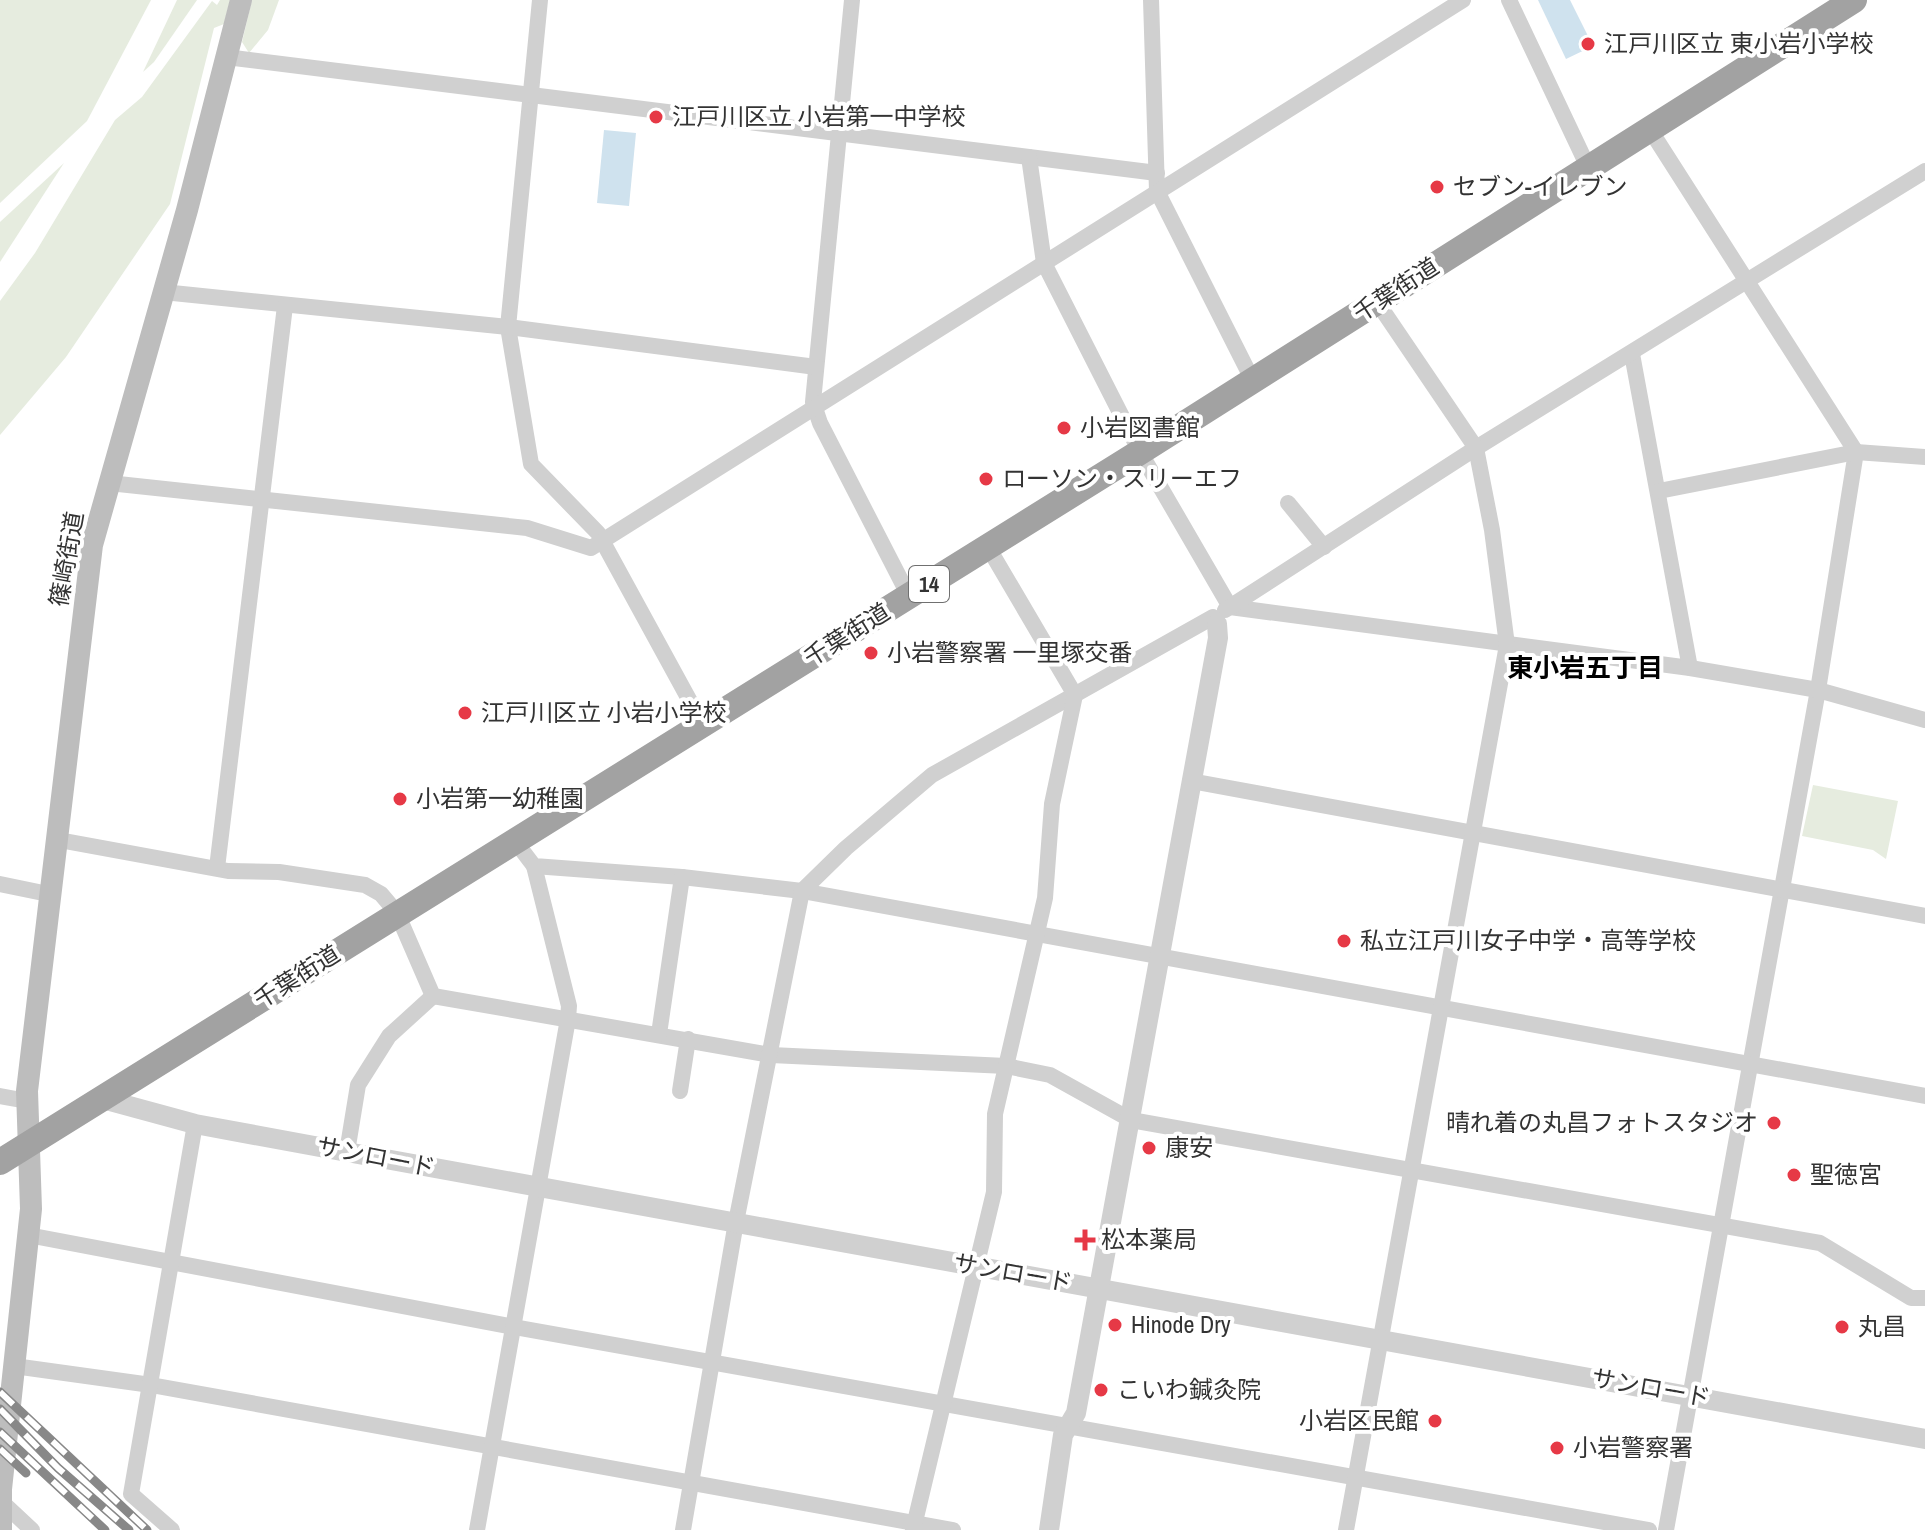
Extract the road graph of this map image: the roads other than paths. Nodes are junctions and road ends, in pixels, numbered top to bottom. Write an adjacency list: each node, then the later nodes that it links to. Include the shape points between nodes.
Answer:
1 (241, 0): 8 (main road, 篠崎街道)
2 (540, 0): 9 (street)
3 (852, 0): 11 (street)
4 (1151, 0): 15 (street)
5 (1463, 0): 16 (street)
6 (1509, 0): 13 (street)
7 (1854, 0): 10 (highway, 千葉街道 / 14)
8 (226, 57): 9 (street); 19 (main road, 篠崎街道)
9 (532, 96): 11 (street); 22 (street)
10 (1649, 128): 13 (highway, 千葉街道 / 14); 18 (street)
11 (840, 132): 12 (street); 24 (street)
12 (1029, 157): 15 (street); 17 (street)
13 (1588, 167): 20 (highway, 千葉街道 / 14)
14 (1925, 171): 18 (street)
15 (1157, 173): 16 (street)
16 (1157, 191): 17 (street); 25 (street)
17 (1044, 263): 26 (street); 28 (street)
18 (1748, 280): 23 (street); 29 (street)
19 (163, 292): 21 (street); 31 (main road, 篠崎街道)
20 (1377, 302): 25 (highway, 千葉街道 / 14); 27 (street)
21 (285, 306): 22 (street); 33 (street)
22 (508, 327): 24 (street); 35 (street, via 531,464)
23 (1632, 354): 27 (street); 32 (street)
24 (816, 367): 26 (street)
25 (1253, 381): 28 (highway, 千葉街道 / 14)
26 (814, 409): 35 (street); 38 (street)
27 (1476, 448): 37 (street); 41 (street)
28 (1140, 452): 36 (highway, 千葉街道 / 14); 39 (street)
29 (1856, 452): 30 (street); 32 (street); 43 (street)
30 (1925, 457)
31 (109, 483): 33 (street); 49 (main road, 篠崎街道, via 92,545)
32 (1659, 491): 42 (street)
33 (263, 498): 35 (street, via 527,528 591,548); 52 (street)
34 (1288, 503): 37 (street)
35 (603, 542): 46 (street)
36 (988, 547): 38 (highway, 千葉街道 / 14); 44 (street)
37 (1324, 547): 39 (street)
38 (909, 596): 46 (highway, 千葉街道 / 14)
39 (1235, 604): 40 (street); 41 (street)
40 (1215, 621): 44 (street); 47 (street, via 1218,638)
41 (1507, 645): 42 (street); 48 (street)
42 (1690, 668): 43 (street)
43 (1818, 690): 45 (street); 55 (street)
44 (1075, 695): 56 (street, via 932,775); 60 (street, via 1052,804)
45 (1925, 720)
46 (703, 725): 50 (highway, 千葉街道 / 14)
47 (1191, 781): 48 (street); 61 (street)
48 (1473, 834): 55 (street); 63 (street)
49 (59, 840): 52 (street); 57 (main road, 篠崎街道)
50 (515, 841): 51 (street); 58 (highway, 千葉街道 / 14)
51 (534, 866): 53 (street); 64 (street)
52 (217, 868): 58 (street, via 365,885)
53 (682, 877): 56 (street); 65 (street)
54 (0, 884): 57 (street)
55 (1782, 888): 59 (street); 68 (street)
56 (802, 891): 60 (street); 67 (street)
57 (53, 895): 74 (main road, 篠崎街道)
58 (397, 913): 62 (street); 73 (highway, 千葉街道 / 14)
59 (1925, 916)
60 (1037, 935): 61 (street); 69 (street)
61 (1160, 957): 63 (street); 75 (street)
62 (433, 996): 64 (street); 78 (street, via 389,1036 358,1085)
63 (1442, 1008): 68 (street); 80 (street)
64 (568, 1019): 65 (street); 81 (street)
65 (659, 1034): 66 (street)
66 (688, 1039): 67 (street); 70 (street)
67 (771, 1055): 69 (street); 82 (street)
68 (1751, 1064): 72 (street); 83 (street)
69 (1006, 1066): 75 (street, via 1050,1075); 86 (street, via 995,1114 994,1192)
70 (680, 1091)
71 (0, 1096): 74 (street)
72 (1925, 1096)
73 (103, 1099): 76 (street, サンロード); 77 (highway, 千葉街道 / 14)
74 (27, 1101): 77 (main road, 篠崎街道)
75 (1131, 1120): 80 (street); 87 (street)
76 (195, 1124): 78 (street, サンロード); 85 (street)
77 (29, 1143): 79 (highway, 千葉街道 / 14); 84 (main road, 篠崎街道)
78 (347, 1152): 81 (street, サンロード)
79 (0, 1162)
80 (1414, 1170): 83 (street); 90 (street)
81 (538, 1187): 82 (street, サンロード); 89 (street)
82 (736, 1222): 86 (street, サンロード); 91 (street)
83 (1721, 1226): 88 (street, via 1820,1243 1911,1298); 94 (street)
84 (28, 1235): 85 (street); 92 (main road, 篠崎街道)
85 (171, 1261): 89 (street); 93 (street)
86 (977, 1267): 87 (street, サンロード); 95 (street)
87 (1099, 1288): 90 (street, サンロード); 96 (street)
88 (1925, 1298)
89 (514, 1327): 91 (street); 98 (street)
90 (1381, 1339): 94 (street, サンロード); 99 (street)
91 (713, 1361): 95 (street); 100 (street)
92 (14, 1366): 93 (street); 101 (main road, 篠崎街道)
93 (151, 1385): 98 (street); 105 (street, via 131,1494)
94 (1690, 1395): 97 (street, サンロード); 112 (street)
95 (945, 1403): 96 (street); 102 (street)
96 (1071, 1425): 99 (street); 109 (street, via 1063,1435)
97 (1925, 1439)
98 (492, 1447): 100 (street); 106 (street)
99 (1357, 1477): 110 (street); 111 (street)
100 (692, 1482): 102 (street); 107 (street)
101 (1, 1493): 103 (main road, 篠崎街道); 104 (street)
102 (914, 1526): 108 (street)
103 (1, 1530)
104 (32, 1530)
105 (172, 1530)
106 (477, 1530)
107 (683, 1530)
108 (953, 1530)
109 (1049, 1530)
110 (1346, 1530)
111 (1649, 1530)
112 (1666, 1530)

